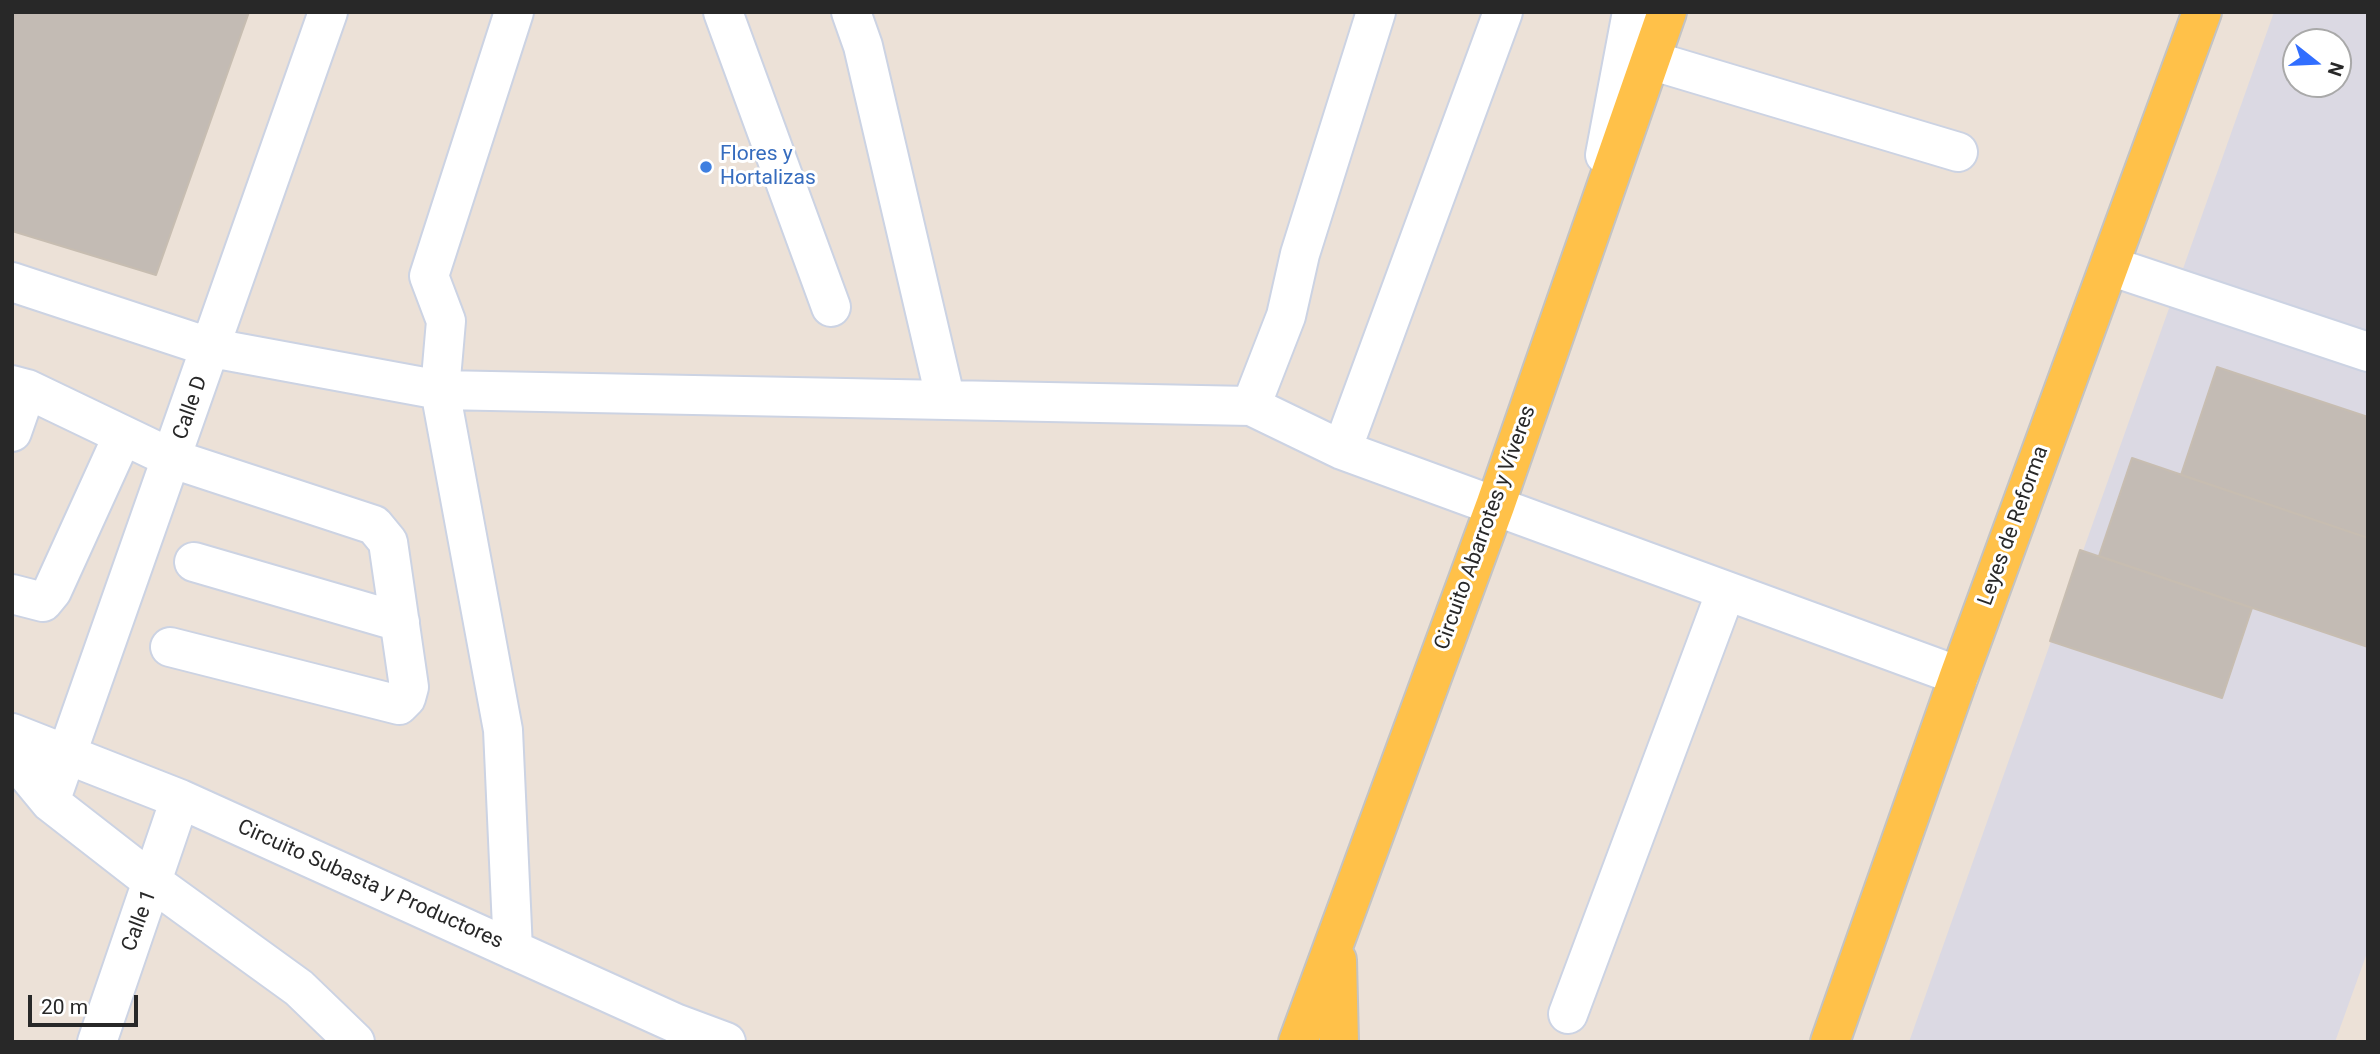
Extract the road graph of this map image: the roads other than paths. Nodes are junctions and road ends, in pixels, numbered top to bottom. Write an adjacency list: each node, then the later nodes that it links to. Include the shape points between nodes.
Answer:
1 (328, 12): 16 (street, Calle D)
2 (514, 12): 19 (street, via 429,276 446,321)
3 (723, 12): 15 (street)
4 (851, 12): 20 (street, via 863,46)
5 (1376, 12): 21 (street, via 1300,254 1286,316)
6 (1503, 12): 24 (street)
7 (1632, 12): 12 (street)
8 (1667, 12): 10 (main road, Circuito Abarrotes y Víveres)
9 (2202, 12): 13 (main road, Leyes de Reforma)
10 (1650, 60): 11 (street); 12 (main road, Circuito Abarrotes y Víveres)
11 (1958, 152)
12 (1592, 226): 26 (main road, Circuito Abarrotes y Víveres)
13 (2110, 266): 17 (street); 32 (main road, Leyes de Reforma)
14 (12, 282): 16 (street)
15 (831, 307)
16 (212, 348): 19 (street); 25 (street, Calle D)
17 (2368, 352)
18 (20, 387): 22 (street); 23 (street)
19 (440, 390): 20 (street); 40 (street, via 503,730)
20 (945, 397): 21 (street)
21 (1251, 406): 24 (street)
22 (12, 432)
23 (122, 435): 25 (street); 29 (street, via 52,591 43,602)
24 (1342, 450): 26 (street)
25 (173, 459): 30 (street, via 374,525 388,542); 34 (street, Calle D)
26 (1495, 506): 28 (street); 39 (main road, Circuito Abarrotes y Víveres)
27 (194, 562): 30 (street)
28 (1726, 591): 32 (street); 41 (street)
29 (12, 594)
30 (400, 622): 31 (street, via 410,687 399,705)
31 (170, 647)
32 (1959, 676): 47 (main road, Leyes de Reforma)
33 (12, 733): 34 (street, Circuito Subasta y Productores)
34 (68, 754): 36 (street, Circuito Subasta y Productores); 37 (street, Calle D)
35 (12, 756): 37 (street)
36 (180, 799): 38 (street, Calle 1); 40 (street, Circuito Subasta y Productores)
37 (50, 802): 38 (street)
38 (154, 883): 42 (street, Calle 1); 43 (street, via 299,988)
39 (1336, 944): 45 (main road, Circuito Abarrotes y Víveres); 46 (main road)
40 (513, 950): 44 (street, Circuito Subasta y Productores)
41 (1568, 1014)
42 (97, 1042)
43 (355, 1042)
44 (726, 1042)
45 (1298, 1042)
46 (1339, 1042)
47 (1830, 1042)

